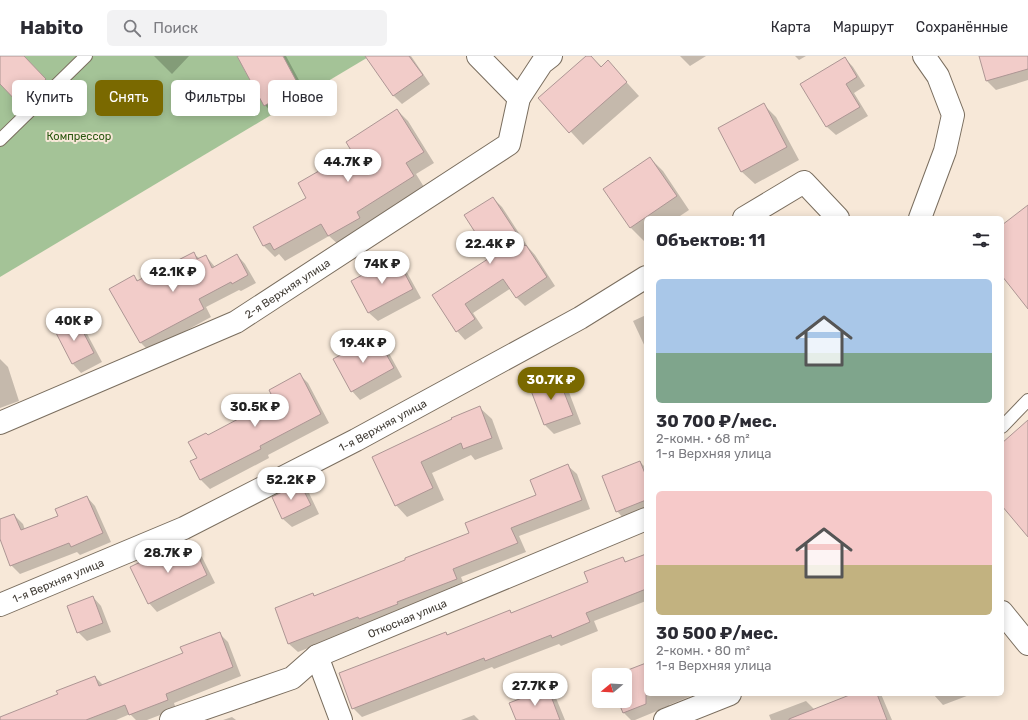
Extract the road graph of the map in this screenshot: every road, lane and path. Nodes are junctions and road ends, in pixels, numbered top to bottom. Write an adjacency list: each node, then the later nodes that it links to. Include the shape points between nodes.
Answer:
1 (86, 56): 6 (lane)
2 (478, 56): 5 (street)
3 (551, 56): 5 (street, 2-я Верхняя улица, via 542,63)
4 (924, 56): 9 (street, via 938,76 953,115 945,151)
5 (519, 98): 12 (street, 2-я Верхняя улица, via 509,144 236,322)
6 (0, 140)
7 (747, 216): 8 (street, via 804,182)
8 (836, 216)
9 (921, 216)
10 (644, 279): 15 (street, 1-я Верхняя улица, via 580,318 356,440 184,528)
11 (1028, 400): 13 (lane)
12 (0, 423)
13 (1004, 425)
14 (644, 520): 18 (street, Откосная улица)
15 (0, 605)
16 (1004, 614): 17 (street)
17 (1028, 644)
18 (317, 656): 20 (street, Откосная улица, via 292,678); 21 (street)
19 (725, 696): 22 (street)
20 (171, 720)
21 (341, 720)
22 (665, 720)

